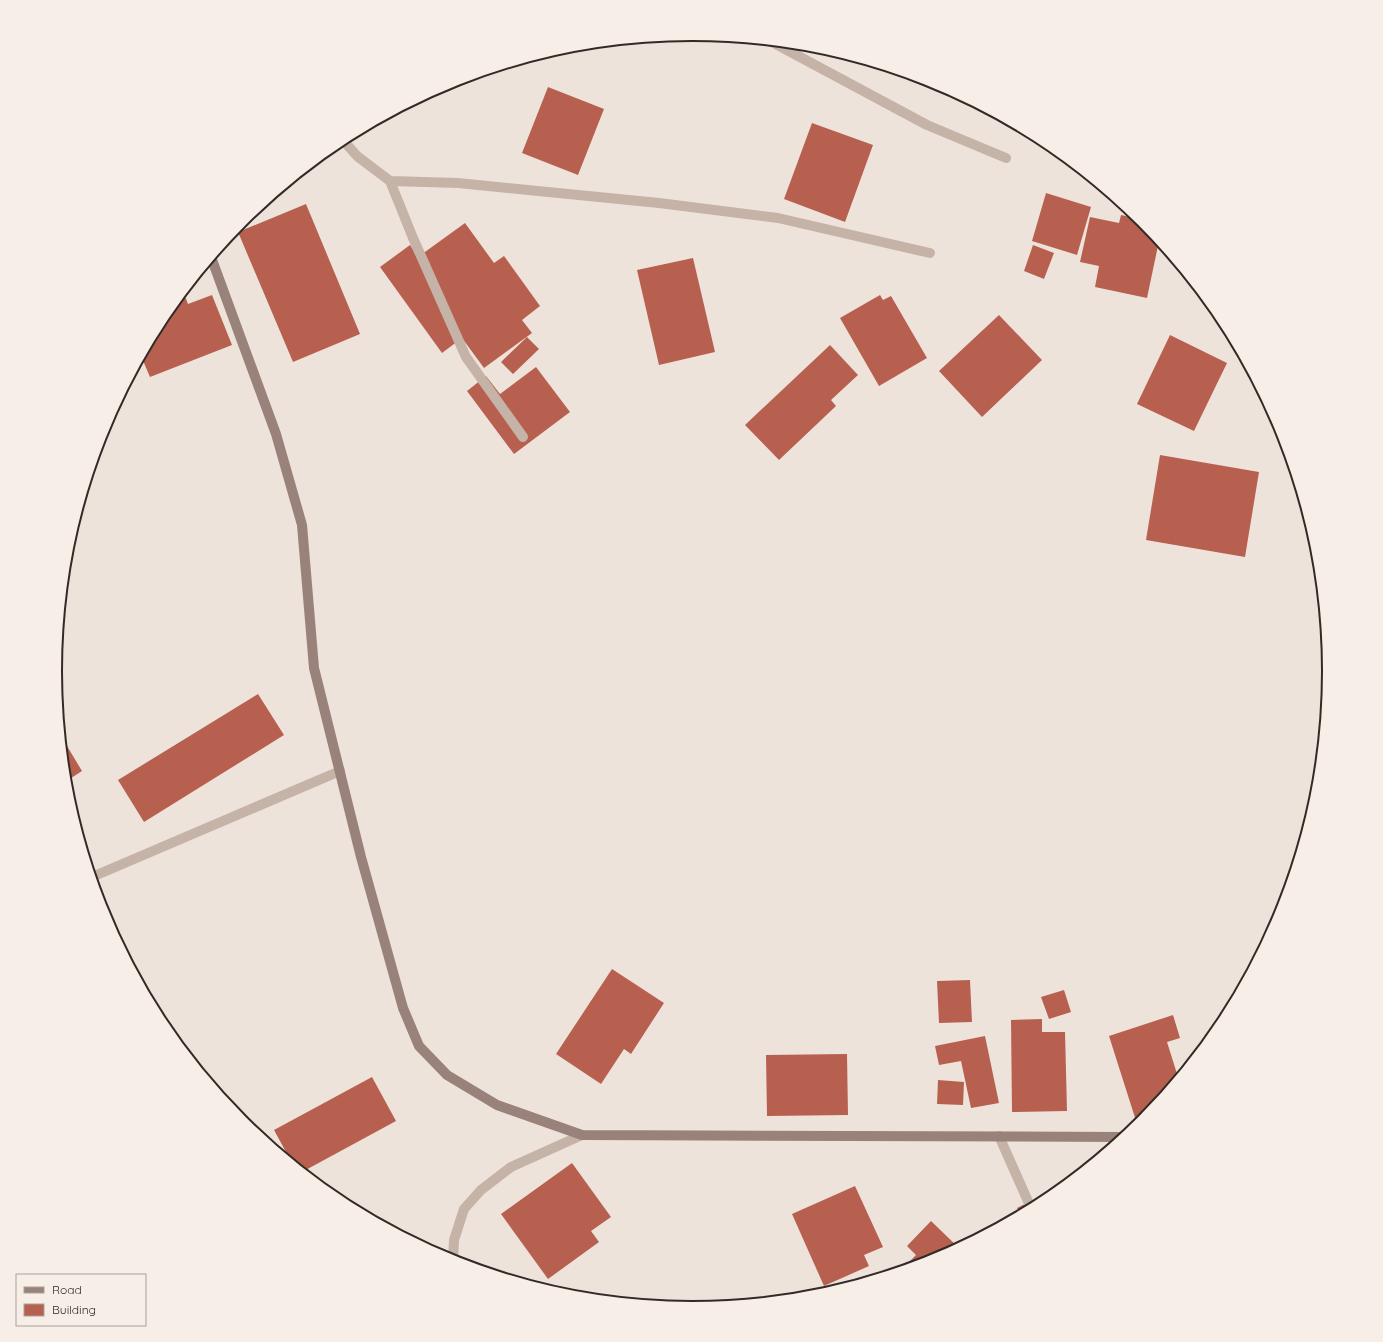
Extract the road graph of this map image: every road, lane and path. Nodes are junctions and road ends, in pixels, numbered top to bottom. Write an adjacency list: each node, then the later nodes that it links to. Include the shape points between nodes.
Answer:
1 (782, 47): 3 (street, via 927,125)
2 (346, 144): 4 (street, via 357,156)
3 (1006, 158)
4 (390, 181): 5 (street, via 466,183 771,217); 7 (street, via 466,357)
5 (930, 253)
6 (213, 262): 8 (street, via 276,434 302,525 314,668)
7 (523, 438)
8 (340, 770): 9 (street); 10 (street, via 403,1008 419,1046 448,1075 497,1105)
9 (96, 875)
10 (582, 1135): 11 (street); 14 (street, via 511,1167 481,1190 464,1209 454,1240)
11 (999, 1136): 12 (street); 13 (street)
12 (1115, 1137)
13 (1029, 1203)
14 (453, 1254)

